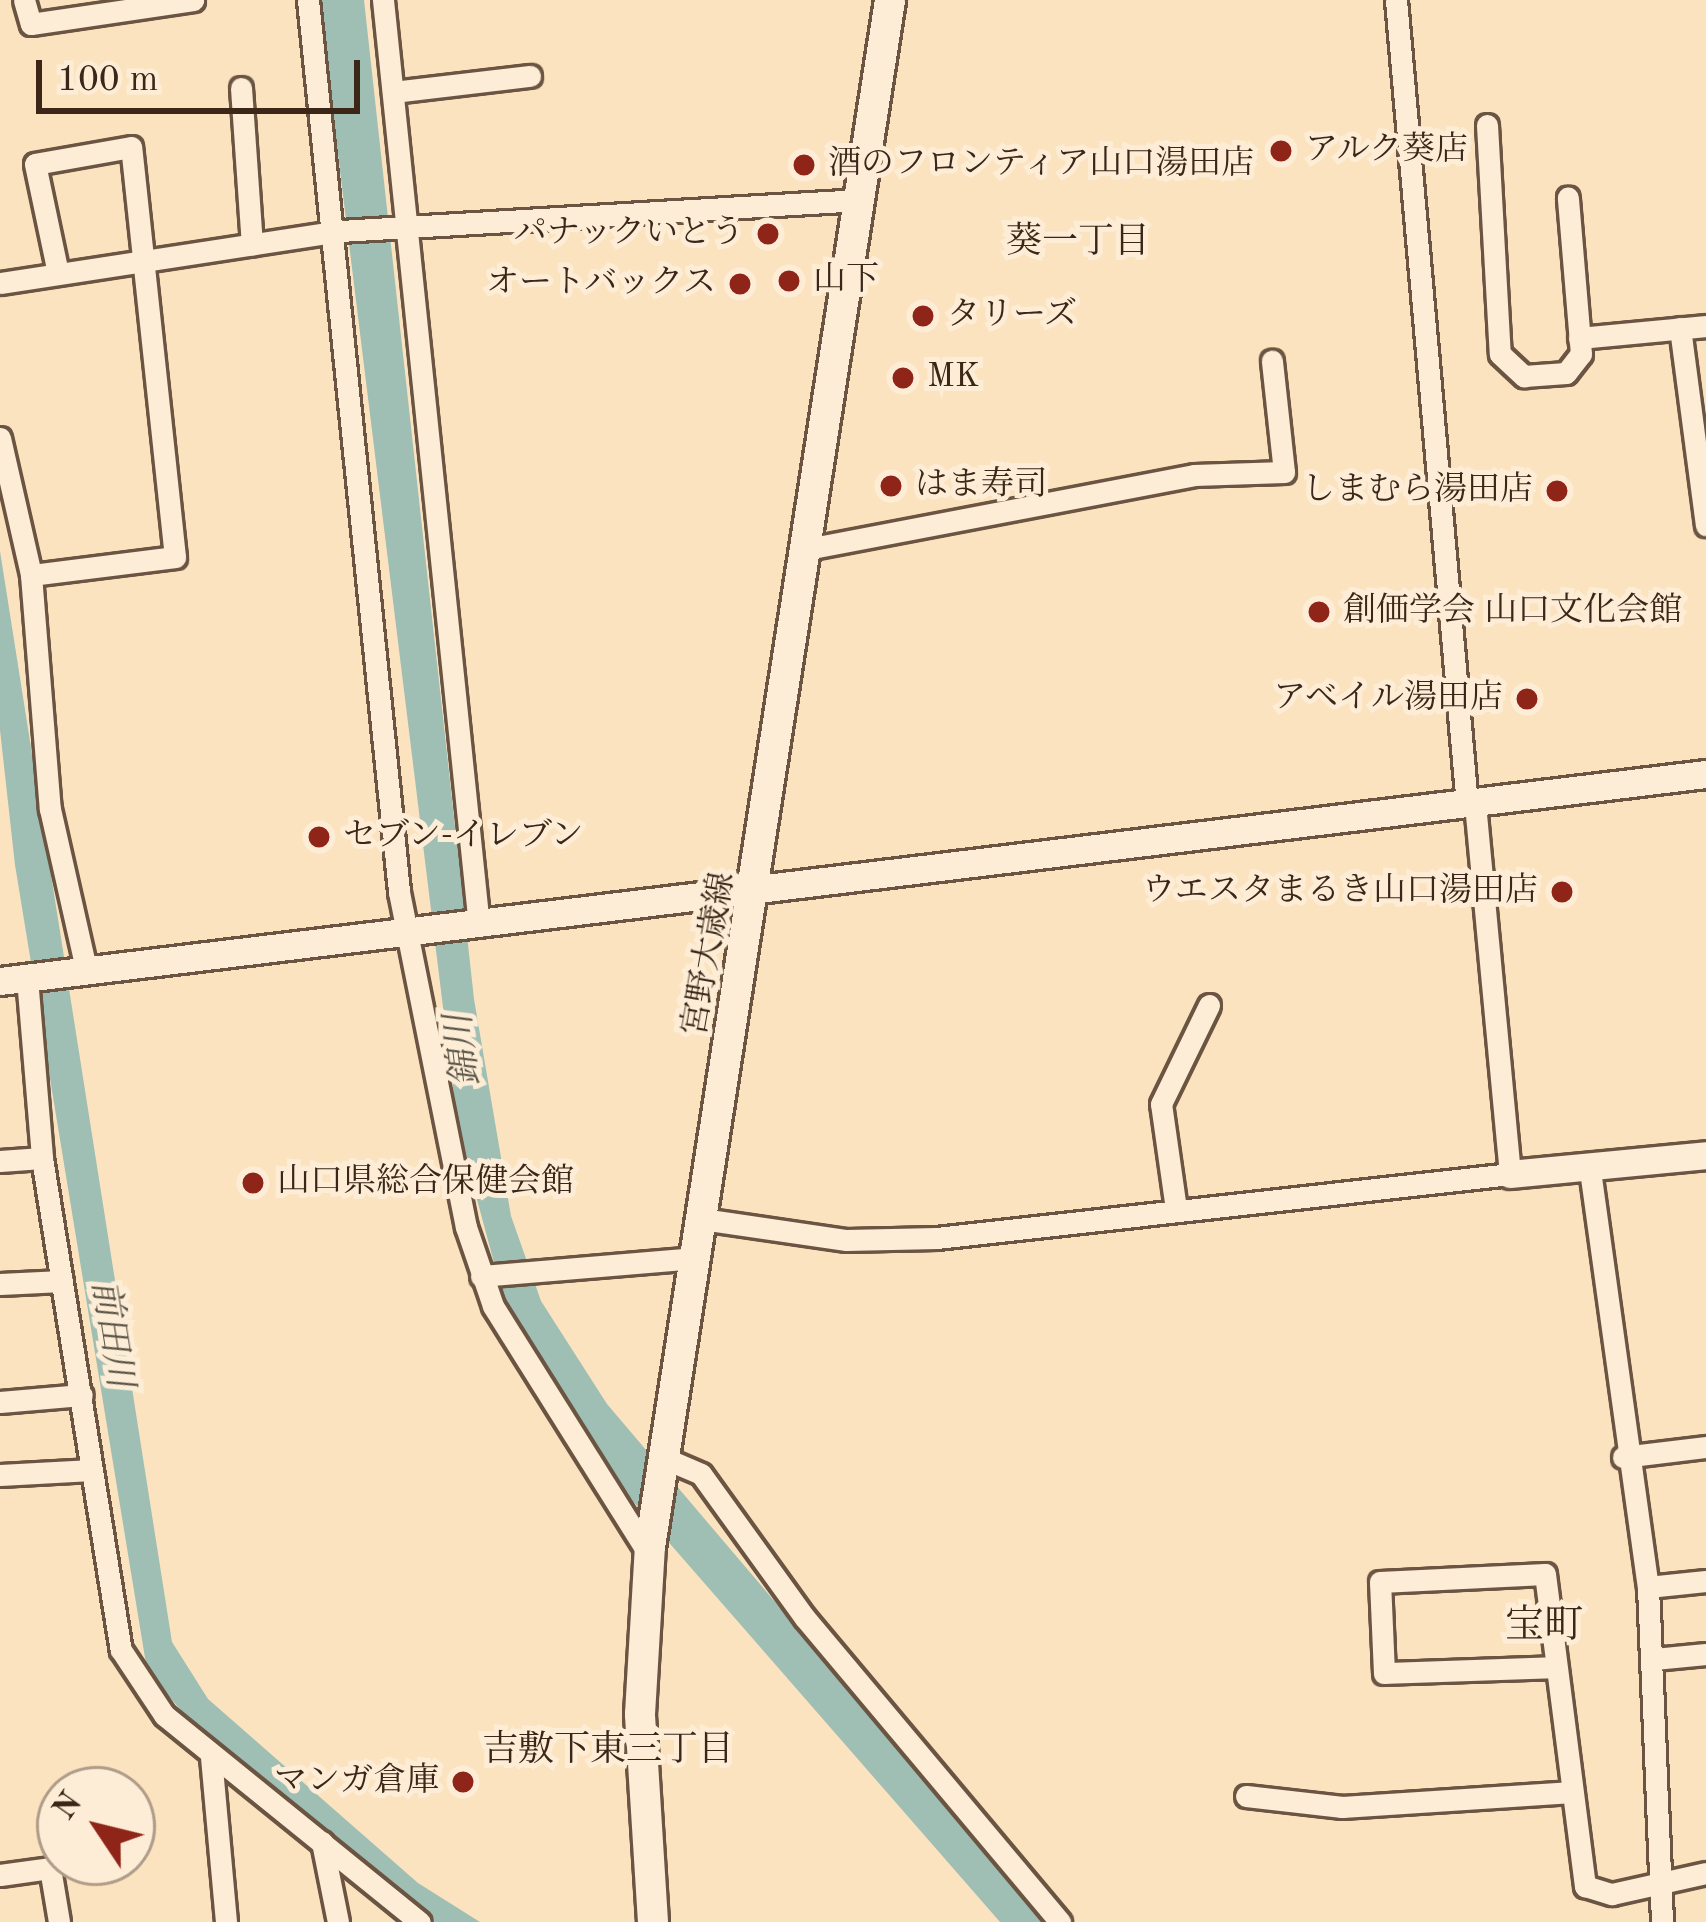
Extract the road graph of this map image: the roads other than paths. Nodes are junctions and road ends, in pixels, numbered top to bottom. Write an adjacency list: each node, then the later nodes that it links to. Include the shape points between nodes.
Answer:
1 (24, 0): 2 (street, via 31,24)
2 (193, 0)
3 (308, 0): 14 (street)
4 (383, 0): 9 (street)
5 (890, 0): 12 (main road, 宮野大歳線)
6 (1396, 0): 28 (street)
7 (530, 76): 9 (street)
8 (242, 88): 15 (street)
9 (394, 92): 13 (street)
10 (1487, 125): 21 (street, via 1500,354 1524,376 1565,373)
11 (1568, 198): 21 (street)
12 (860, 200): 13 (street); 25 (main road, 宮野大歳線)
13 (413, 226): 14 (street); 30 (street)
14 (337, 232): 15 (street); 31 (street, via 378,729)
15 (252, 245): 16 (street)
16 (148, 260): 17 (street); 17 (street, via 130,147 35,164); 26 (street, via 175,557)
17 (58, 272): 18 (street)
18 (0, 283)
19 (1706, 326): 20 (street)
20 (1680, 328): 21 (street); 24 (street)
21 (1579, 338)
22 (1272, 362): 25 (street, via 1284,472 1194,475)
23 (0, 438): 26 (street)
24 (1706, 525)
25 (807, 549): 29 (main road, 宮野大歳線)
26 (31, 575): 32 (street, via 50,808)
27 (1706, 774): 28 (street)
28 (1471, 805): 29 (street); 39 (street)
29 (758, 897): 30 (street); 41 (main road, 宮野大歳線)
30 (475, 927): 31 (street)
31 (417, 935): 32 (street); 43 (street)
32 (82, 973): 33 (street)
33 (13, 979): 36 (street)
34 (1209, 1005): 40 (street, via 1161,1104)
35 (1706, 1155): 38 (street)
36 (42, 1158): 37 (street); 44 (street)
37 (0, 1161)
38 (1590, 1170): 39 (street); 49 (street)
39 (1510, 1174): 40 (street)
40 (1176, 1209): 41 (street, via 1148,1220 846,1240)
41 (702, 1219): 42 (main road, 宮野大歳線)
42 (697, 1258): 43 (street); 50 (main road, 宮野大歳線)
43 (481, 1276): 53 (street)
44 (62, 1281): 45 (street); 46 (street)
45 (0, 1285)
46 (82, 1395): 47 (street); 51 (street)
47 (0, 1402)
48 (1706, 1448): 49 (street)
49 (1623, 1457): 55 (street)
50 (666, 1464): 53 (main road, 宮野大歳線); 71 (street, via 701,1474 805,1618)
51 (92, 1470): 52 (street); 59 (street, via 121,1650 164,1715)
52 (0, 1475)
53 (650, 1551): 70 (main road, 宮野大歳線, via 640,1714)
54 (1706, 1581): 55 (street)
55 (1648, 1587): 57 (street)
56 (1706, 1654): 57 (street)
57 (1654, 1659): 65 (street)
58 (1556, 1667): 58 (street, via 1545,1574 1380,1582 1384,1673); 60 (street)
59 (211, 1757): 62 (street); 67 (street)
60 (1573, 1792): 61 (street, via 1342,1808); 65 (street, via 1585,1886 1612,1894)
61 (1246, 1796)
62 (322, 1842): 68 (street); 69 (street)
63 (1706, 1873): 65 (street)
64 (0, 1875): 66 (street, via 50,1868)
65 (1666, 1877): 72 (street)
66 (59, 1922)
67 (226, 1922)
68 (338, 1922)
69 (420, 1922)
70 (653, 1922)
71 (1060, 1922)
72 (1662, 1922)

